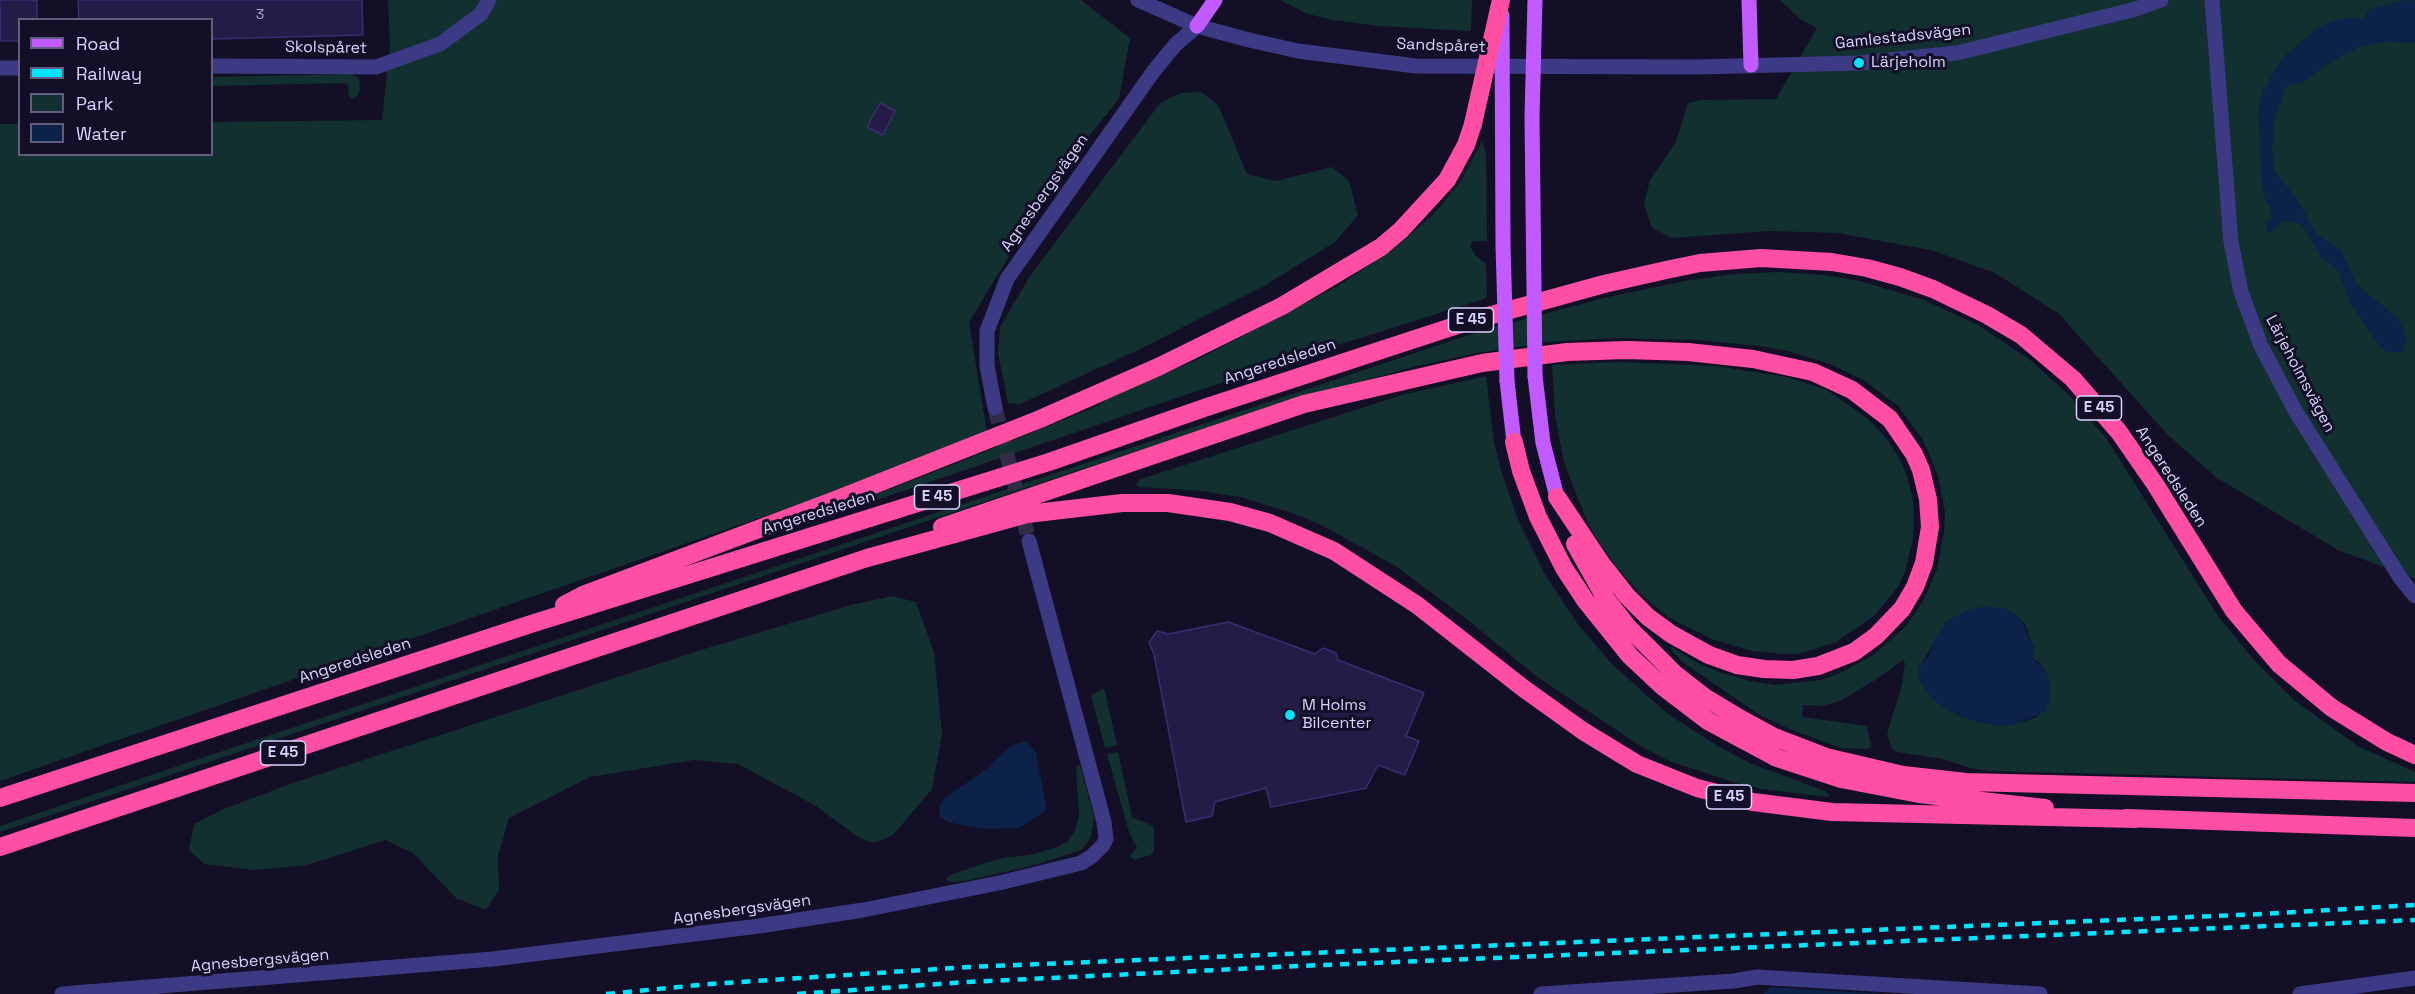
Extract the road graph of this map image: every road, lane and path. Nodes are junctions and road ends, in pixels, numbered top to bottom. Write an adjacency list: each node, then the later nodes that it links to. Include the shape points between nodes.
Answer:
1 (489, 0): 11 (street, Skolspåret, via 482,14 440,44 376,67)
2 (1138, 0): 9 (street, Sandspåret)
3 (1215, 0): 9 (main road)
4 (1502, 0): 15 (main road, bridge, via 1503,246); 20 (highway, bridge, via 1485,81 1466,145 1447,180 1381,247 1282,306 1148,372 833,501 583,594)
5 (1535, 0): 16 (main road, bridge, via 1535,376 1543,443)
6 (1749, 0): 10 (main road)
7 (2161, 0): 10 (street, Gamlestadsvägen, via 1958,53 1859,63)
8 (2212, 0): 19 (street, Lärjeholmsvägen, via 2231,242 2241,292 2261,346 2296,412)
9 (1197, 26): 10 (street, Sandspåret, via 1298,51 1416,66); 14 (street, Agnesbergsvägen, via 1153,72 1007,279 987,331 987,366)
10 (1751, 65)
11 (213, 66)
12 (0, 68): 13 (street)
13 (18, 68)
14 (995, 408)
15 (1514, 442): 24 (highway, via 1538,517 1585,600 1630,656 1708,721 1776,758 1841,779 1936,797)
16 (1557, 497): 18 (highway, via 1615,582 1657,624 1724,661 1771,670 1828,663 1854,652 1882,630 1902,609 1915,587 1930,527 1928,499 1914,454 1890,419 1852,390 1813,372 1753,359 1628,350 1567,352 1482,363 1304,404 971,516); 22 (highway, via 1575,544 1606,599 1656,656 1721,707 1774,737 1826,757 1903,775 1966,782)
17 (1029, 541): 28 (street, Agnesbergsvägen, via 1106,831 1102,845 1081,863 863,910 759,926 493,959)
18 (867, 558): 24 (highway, E 45, via 1027,514 1105,503 1168,503 1230,512 1270,523 1357,564 1441,622 1583,731 1637,764 1697,788 1753,802 1832,812); 26 (highway, E 45)
19 (2415, 596)
20 (531, 624): 21 (highway, Angeredsleden / E 45, via 1049,462 1470,321 1677,267 1729,260 1795,258 1867,268 1933,289 1988,315 2050,358 2119,432 2234,610 2279,664 2332,708); 23 (highway, Angeredsleden / E 45)
21 (2415, 755)
22 (2415, 793)
23 (0, 798)
24 (2136, 819): 25 (highway, E 45)
25 (2415, 828)
26 (0, 847)
27 (2415, 978): 31 (street)
28 (62, 994)
29 (1541, 994): 30 (street, via 1757,977)
30 (2040, 994)
31 (2300, 994)

